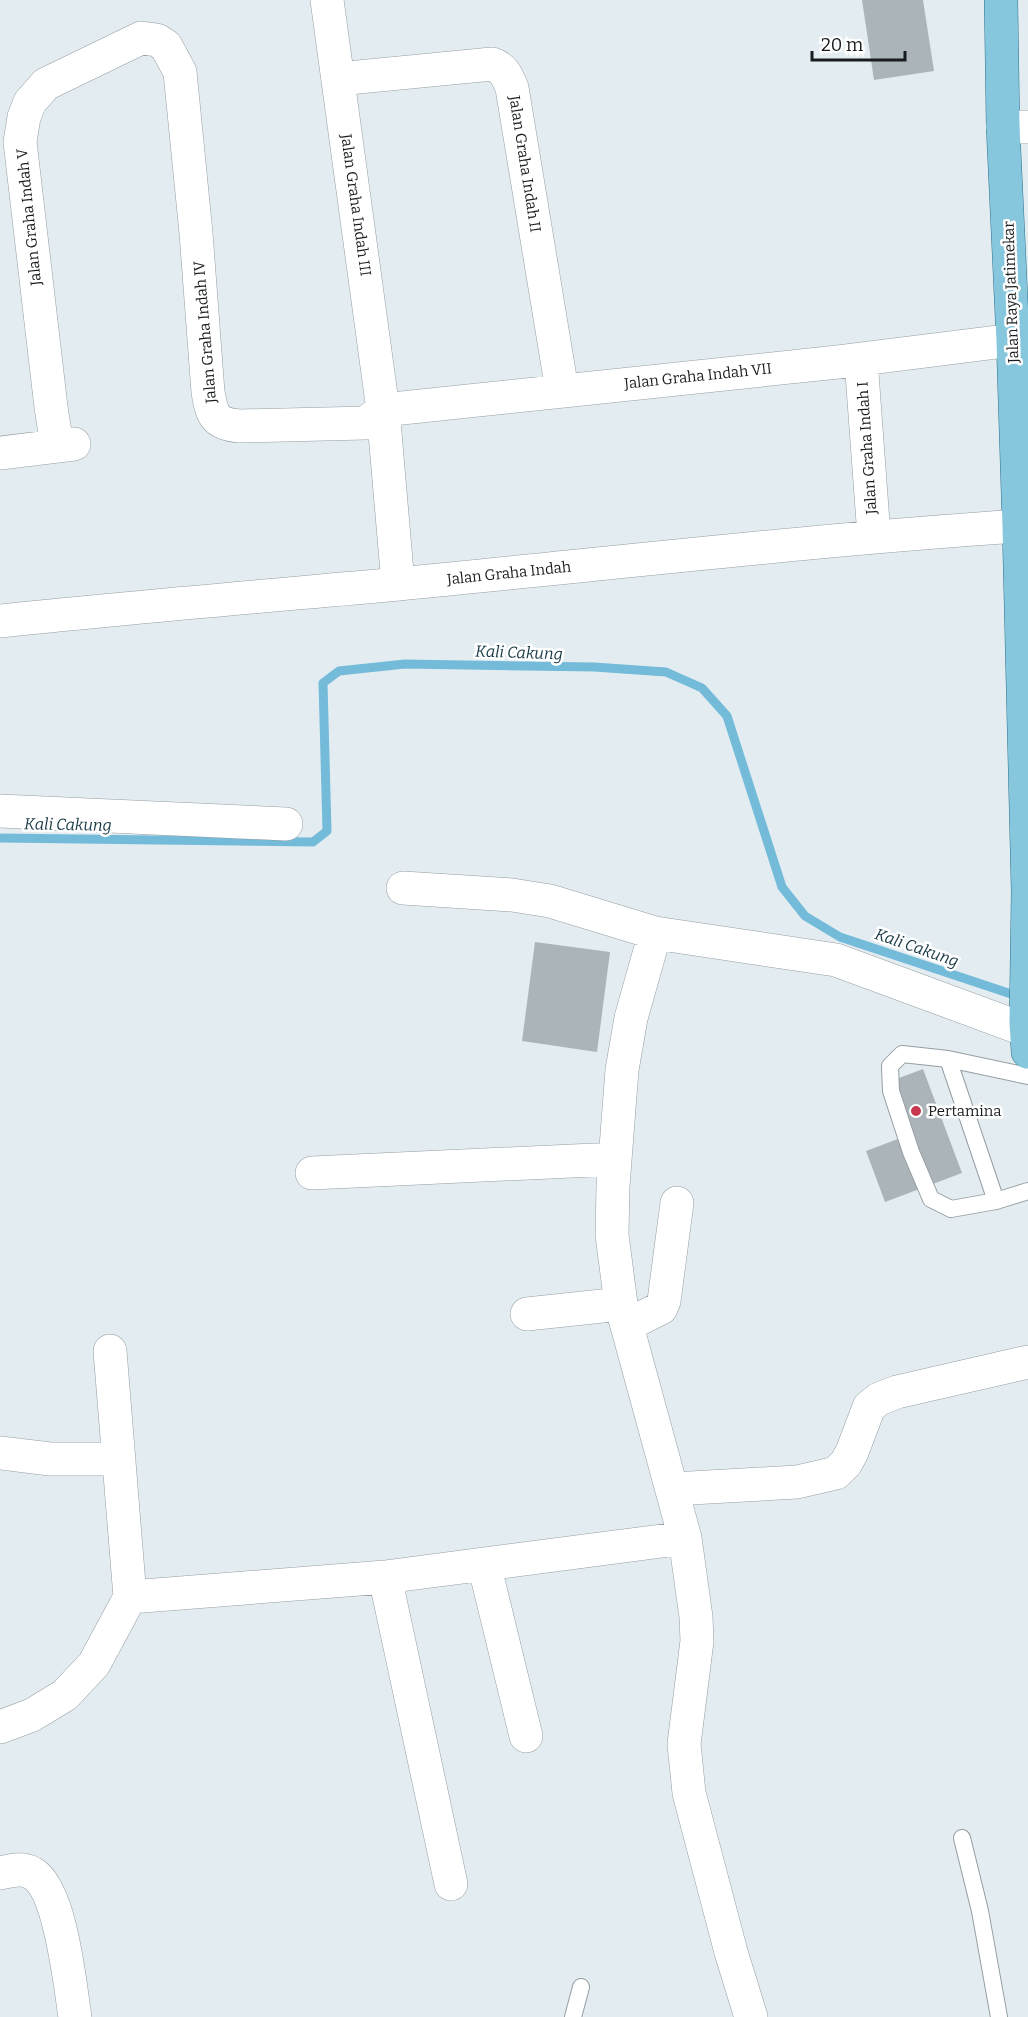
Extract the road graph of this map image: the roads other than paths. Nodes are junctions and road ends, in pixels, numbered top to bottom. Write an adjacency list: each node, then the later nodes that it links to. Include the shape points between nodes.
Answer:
1 (327, 0): 4 (street, Jalan Graha Indah III)
2 (1001, 0): 5 (main road, Jalan Raya Jatimekar)
3 (180, 72): 9 (street, Jalan Graha Indah IV, via 207,392 214,416 225,425 240,426 365,423); 10 (street, Jalan Graha Indah V, via 166,46 141,38 46,84 30,102 20,142 51,407 65,445)
4 (339, 79): 8 (street, Jalan Graha Indah II, via 492,64 507,75); 9 (street, Jalan Graha Indah III)
5 (1016, 127): 6 (main road, Jalan Raya Jatimekar)
6 (1013, 340): 7 (street, Jalan Graha Indah VII); 11 (main road, Jalan Raya Jatimekar)
7 (861, 360): 8 (street, Jalan Graha Indah VII); 12 (street, Jalan Graha Indah I)
8 (562, 390): 9 (street, Jalan Graha Indah VII)
9 (383, 410): 13 (street)
10 (0, 453)
11 (1019, 526): 12 (street, Jalan Graha Indah); 19 (main road, Jalan Raya Jatimekar)
12 (874, 536): 13 (street, Jalan Graha Indah)
13 (398, 584): 14 (street, Jalan Graha Indah)
14 (0, 621)
15 (0, 811): 16 (street)
16 (286, 824)
17 (403, 888): 18 (street, via 550,901)
18 (655, 933): 20 (street, via 836,960); 23 (street, via 631,1018 622,1070)
19 (1027, 950): 20 (main road, Jalan Raya Jatimekar)
20 (1026, 1035)
21 (948, 1059): 22 (lane); 26 (lane); 26 (lane, via 902,1054 890,1066 891,1091 911,1152 931,1199 951,1209)
22 (1028, 1076)
23 (615, 1159): 24 (street); 29 (street, via 612,1235)
24 (312, 1173)
25 (1028, 1191): 26 (lane)
26 (996, 1201)
27 (677, 1203): 29 (street, via 661,1308)
28 (527, 1314): 29 (street)
29 (624, 1315): 34 (street)
30 (110, 1351): 33 (street)
31 (1028, 1362): 34 (street, via 879,1399 869,1407 852,1452 836,1473 797,1482)
32 (0, 1453): 33 (street, via 50,1459)
33 (119, 1459): 38 (street)
34 (673, 1489): 35 (street)
35 (685, 1538): 36 (street); 47 (street, via 697,1641 684,1744 689,1793)
36 (484, 1564): 37 (street); 40 (street)
37 (385, 1577): 38 (street); 43 (street)
38 (130, 1597): 39 (street, via 94,1664 64,1695 32,1715)
39 (0, 1726)
40 (526, 1736)
41 (962, 1838): 48 (lane)
42 (0, 1873): 45 (street, via 31,1872 49,1893 66,1952)
43 (451, 1884)
44 (581, 1987): 46 (lane)
45 (75, 2017)
46 (573, 2017)
47 (751, 2017)
48 (999, 2017)

